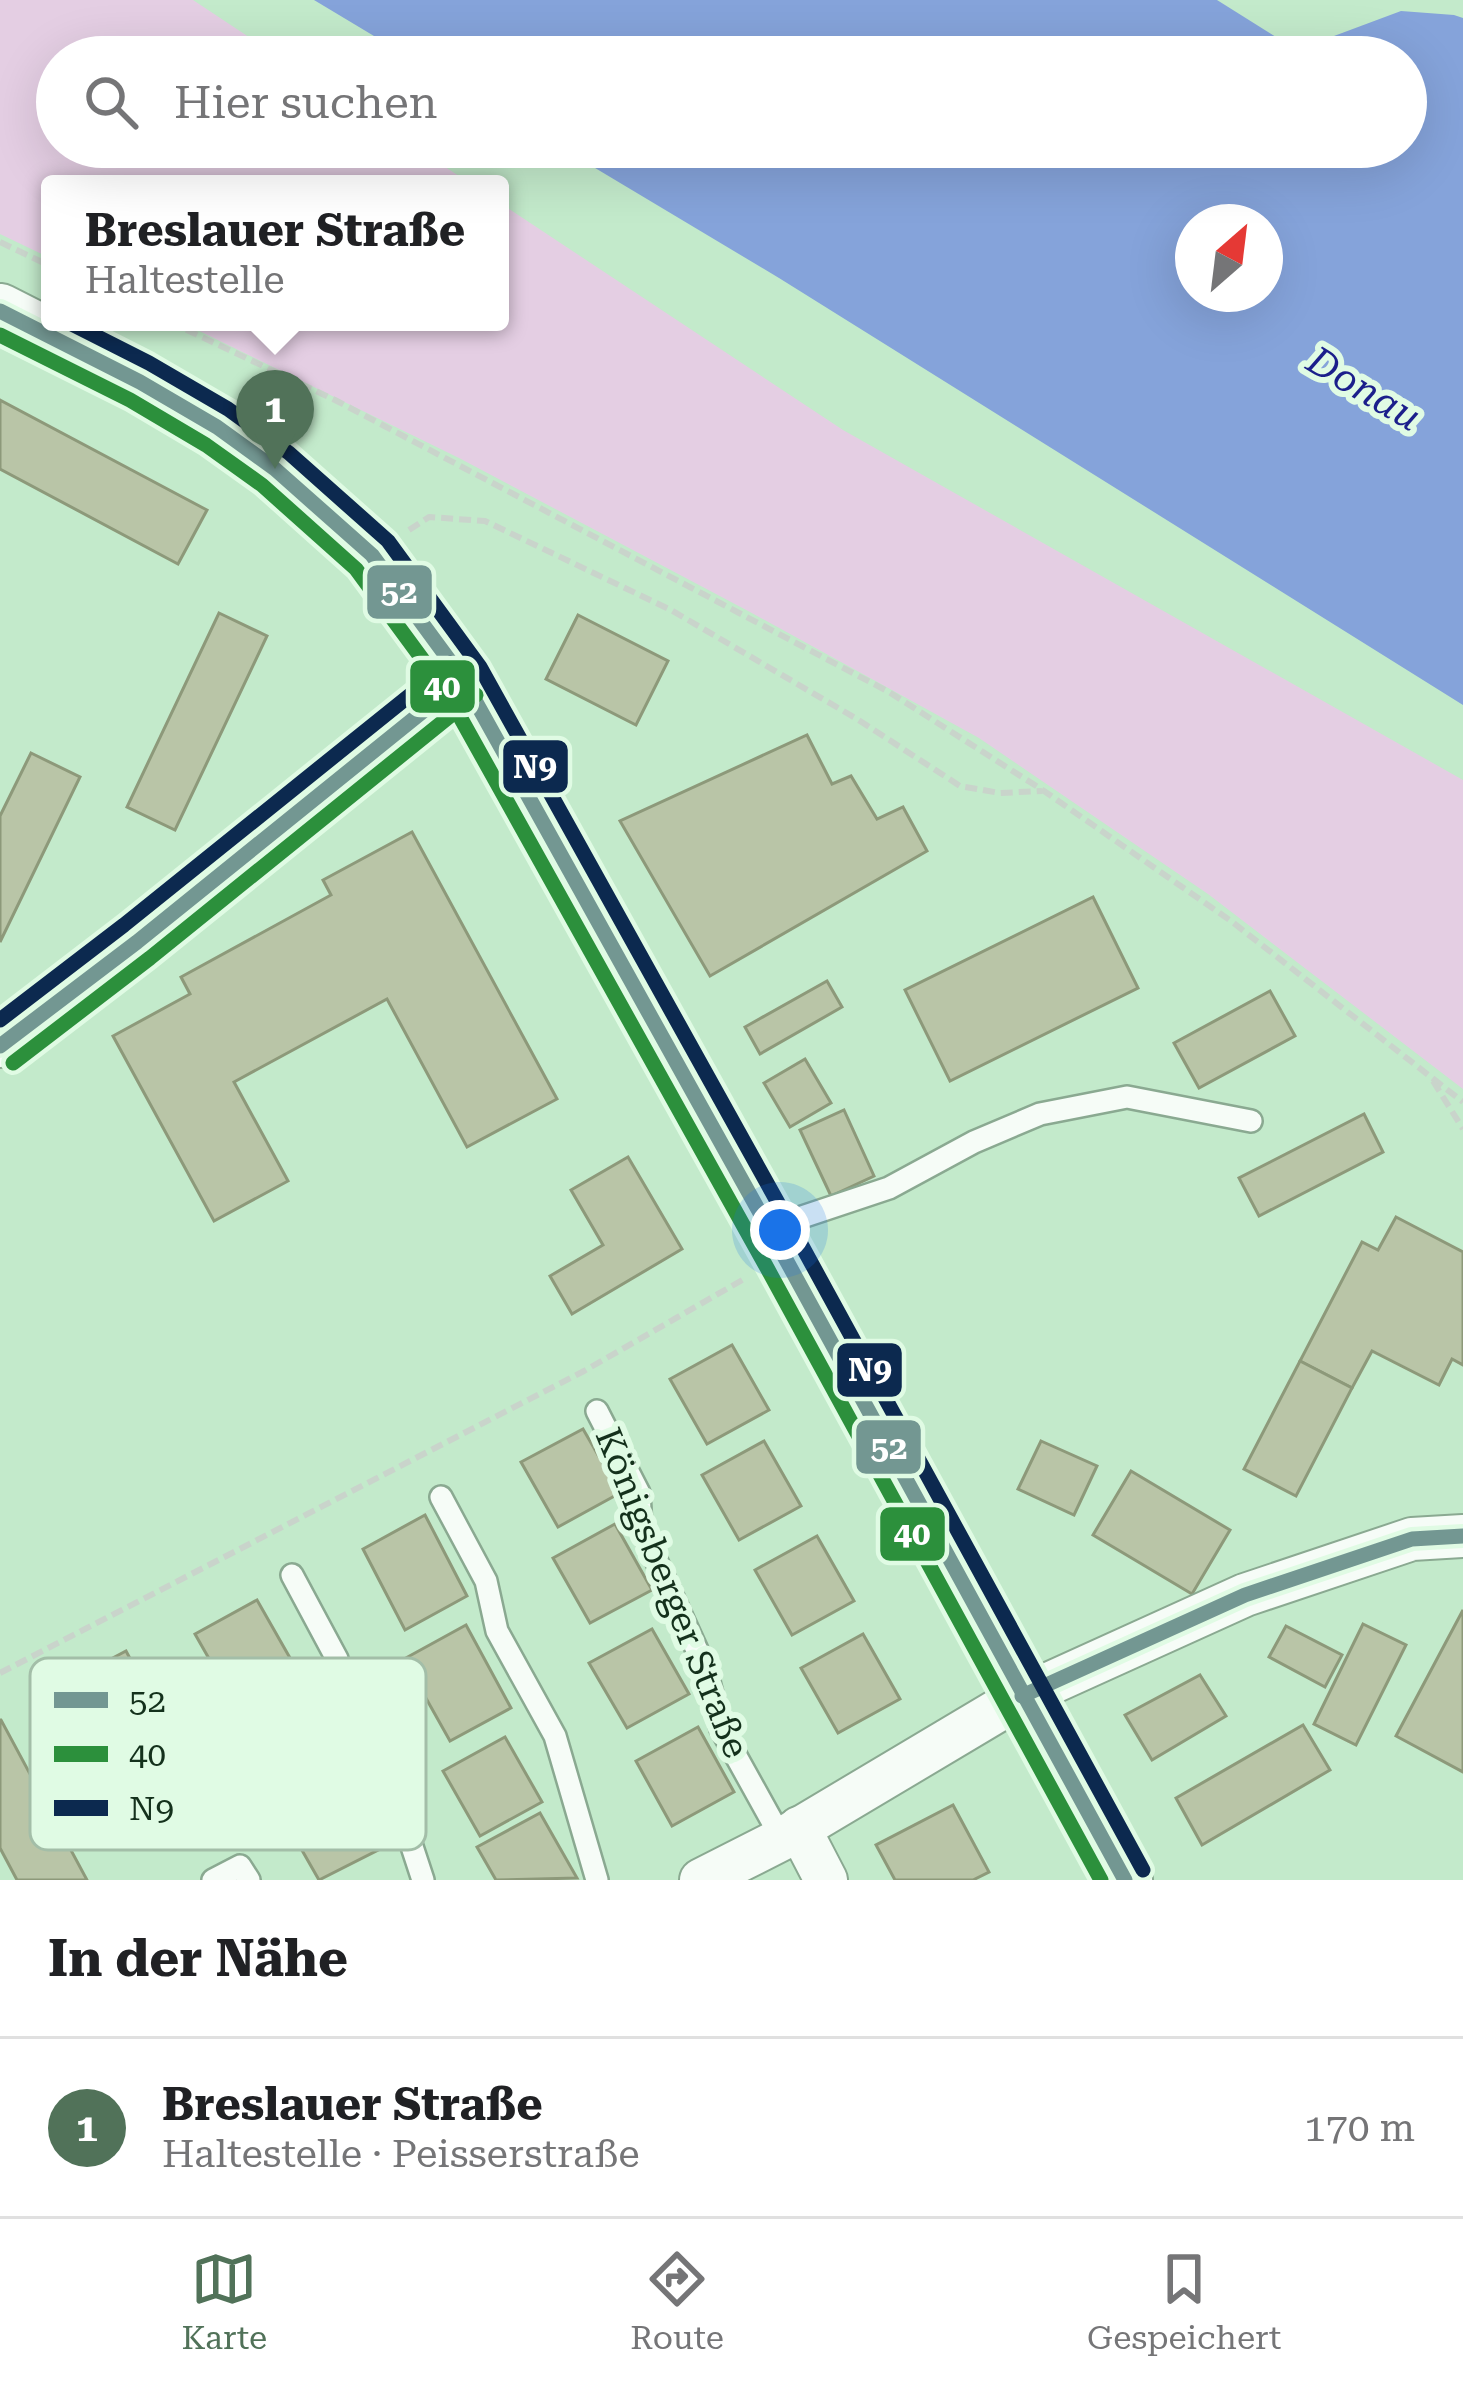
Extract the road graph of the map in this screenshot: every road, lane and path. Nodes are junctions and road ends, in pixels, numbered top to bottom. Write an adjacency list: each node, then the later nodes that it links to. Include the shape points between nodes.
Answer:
1 (0, 242): 2 (path)
2 (41, 262)
3 (0, 311): 5 (street, via 217,427)
4 (189, 331): 7 (path, via 889,692)
5 (372, 555): 6 (street); 7 (path, via 428,517 485,521 670,610 960,786)
6 (464, 679): 8 (street); 13 (street)
7 (1044, 790): 9 (path, via 1231,921)
8 (0, 1046)
9 (1430, 1076): 10 (path); 12 (path)
10 (1463, 1102)
11 (1251, 1121): 13 (lane, via 1127,1097 1040,1114)
12 (1463, 1129)
13 (776, 1242): 19 (path, via 584,1371); 20 (street)
14 (597, 1411): 21 (lane, Königsberger Straße, via 639,1492 641,1527 706,1670 721,1730)
15 (441, 1496): 26 (lane, via 486,1581 497,1631 555,1736)
16 (1463, 1536): 20 (street, via 1412,1539 1245,1595)
17 (292, 1575): 18 (lane)
18 (336, 1658)
19 (0, 1673)
20 (1022, 1696): 21 (street); 29 (street)
21 (790, 1834): 27 (street); 28 (street)
22 (413, 1850): 25 (lane)
23 (213, 1880): 24 (lane, via 240,1866)
24 (249, 1880)
25 (423, 1880)
26 (597, 1880)
27 (701, 1880)
28 (826, 1880)
29 (1125, 1880)

